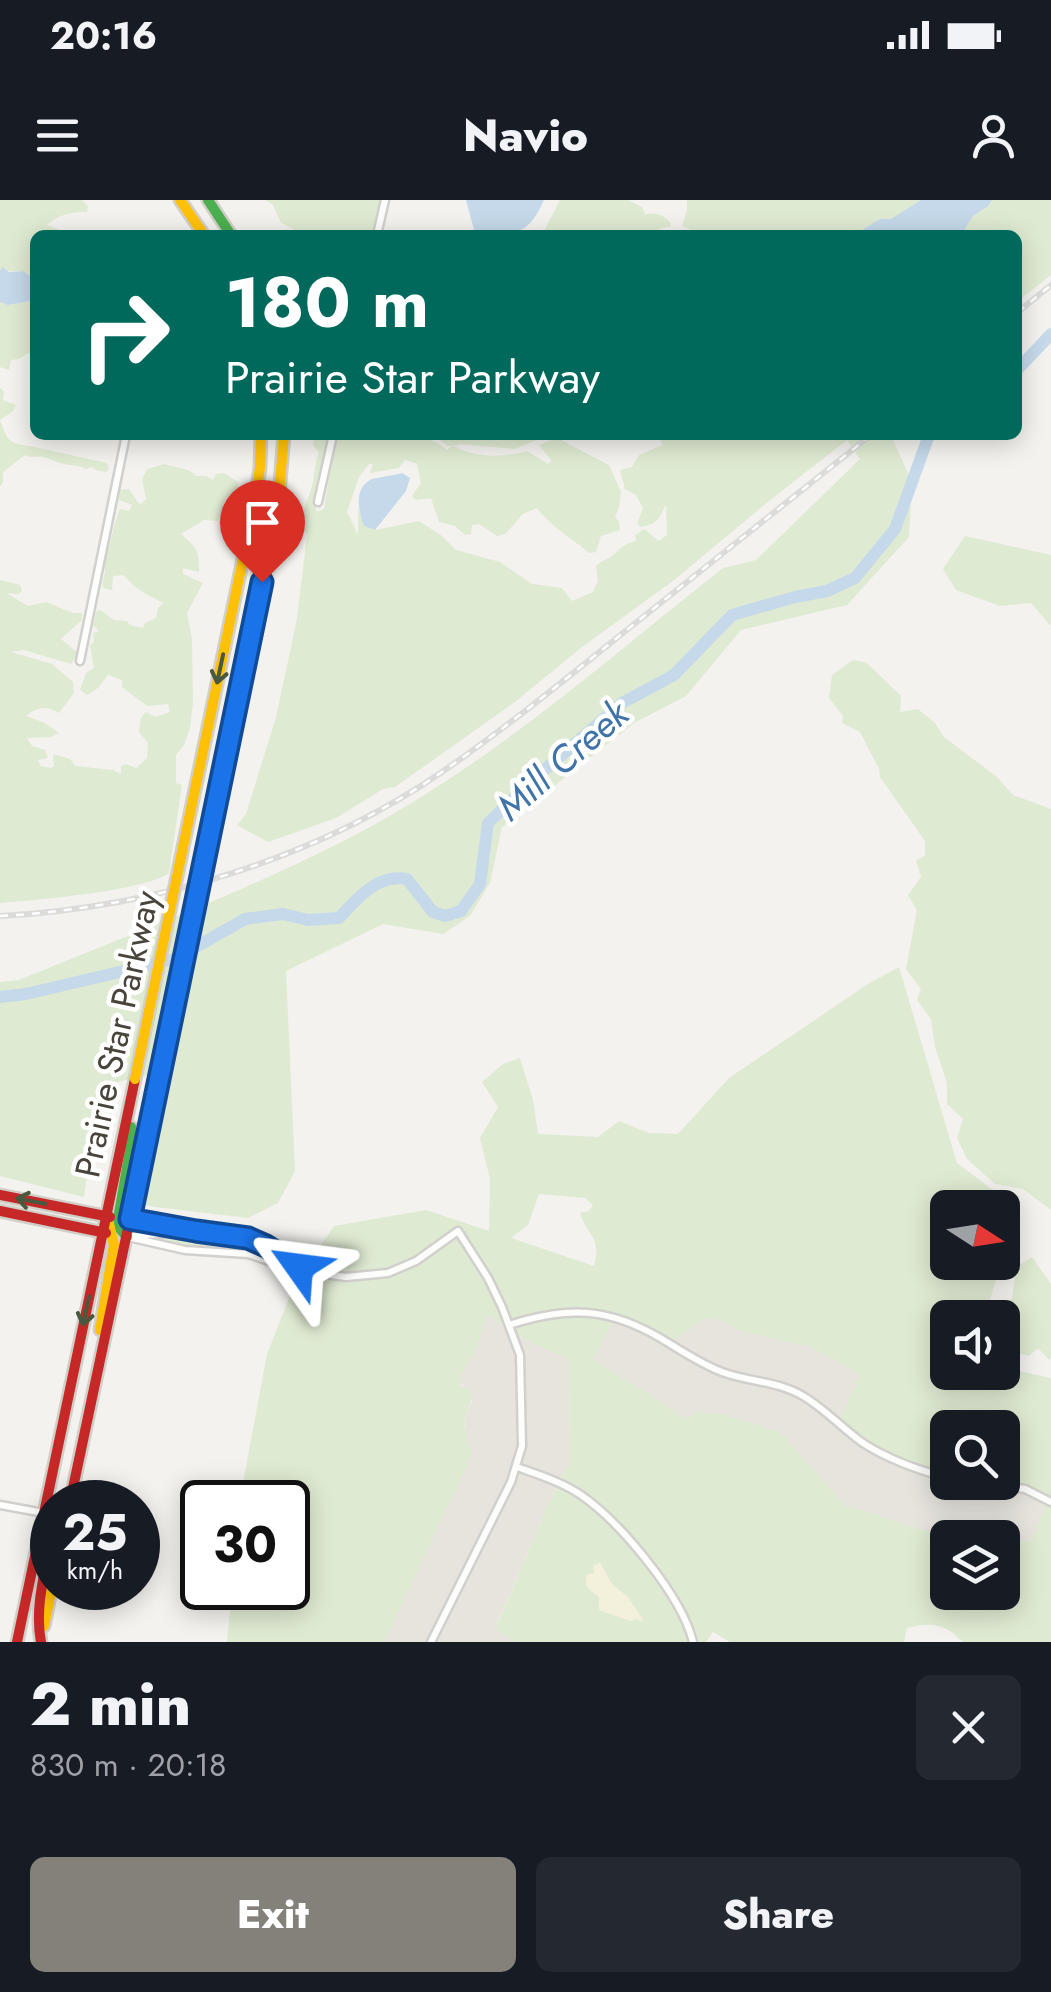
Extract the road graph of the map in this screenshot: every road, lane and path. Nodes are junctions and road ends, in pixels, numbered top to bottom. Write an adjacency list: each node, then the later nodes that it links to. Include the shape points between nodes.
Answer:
1 (180, 200): 4 (main road)
2 (208, 200): 5 (main road)
3 (385, 200): 6 (street)
4 (201, 230)
5 (228, 230)
6 (378, 230)
7 (125, 440): 12 (street)
8 (261, 440): 15 (main road, Prairie Star Parkway, one-way to 15, bridge, via 254,506)
9 (284, 440): 16 (main road, Prairie Star Parkway, bridge, via 278,506)
10 (332, 440): 11 (street)
11 (318, 502)
12 (80, 661)
13 (0, 1195): 15 (main road, one-way to 13)
14 (0, 1210): 18 (main road)
15 (112, 1218): 16 (main road); 18 (main road, Prairie Star Parkway); 19 (main road)
16 (130, 1219): 17 (street); 19 (main road, Prairie Star Parkway)
17 (196, 1231): 19 (street); 20 (street, via 248,1238)
18 (110, 1236): 19 (main road); 22 (main road); 25 (main road, Prairie Star Parkway, one-way to 25, via 99,1254)
19 (127, 1237): 20 (street, via 248,1254); 22 (main road, Prairie Star Parkway)
20 (313, 1273): 21 (street, via 388,1273 458,1232)
21 (509, 1325): 23 (street, via 520,1355); 24 (street, via 558,1312 615,1317 721,1372 794,1391 880,1453)
22 (102, 1346): 26 (main road, Prairie Star Parkway)
23 (517, 1467): 36 (street); 37 (street, via 571,1488 610,1518 678,1602)
24 (930, 1473)
25 (51, 1480)
26 (75, 1480)
27 (1020, 1488): 28 (street)
28 (1051, 1502)
29 (0, 1505): 30 (street)
30 (30, 1511)
31 (30, 1580): 34 (main road, Prairie Star Parkway)
32 (40, 1610): 35 (main road)
33 (47, 1610): 35 (main road)
34 (17, 1642)
35 (41, 1642)
36 (431, 1642)
37 (693, 1642)

